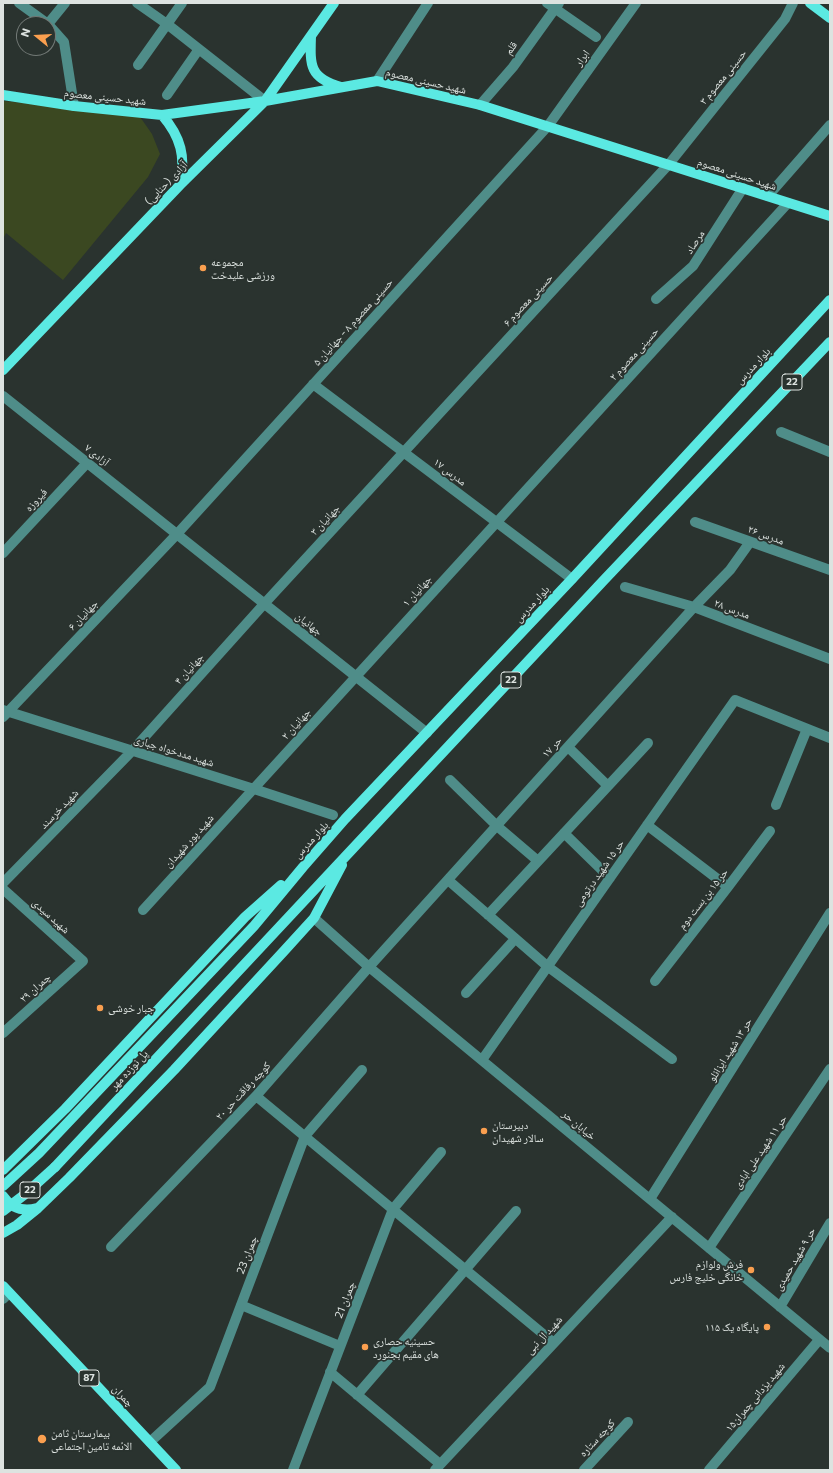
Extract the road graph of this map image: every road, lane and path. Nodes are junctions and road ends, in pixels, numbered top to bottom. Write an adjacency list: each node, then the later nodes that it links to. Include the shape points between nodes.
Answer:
1 (19, 3): 11 (street)
2 (65, 3): 12 (street)
3 (137, 3): 14 (street)
4 (182, 3): 14 (street)
5 (334, 3): 16 (main road, آزادی (حنایی))
6 (428, 3): 20 (street)
7 (636, 3): 29 (street, ابرار)
8 (793, 3): 30 (street, حسینی معصوم ۳, via 785,19)
9 (810, 3): 13 (main road)
10 (554, 5): 17 (street); 26 (street, قلم, via 513,67)
11 (37, 16)
12 (54, 16)
13 (828, 16)
14 (167, 24): 18 (street); 19 (street)
15 (56, 33): 25 (street, via 64,42)
16 (311, 36): 21 (main road, via 311,64 318,76 328,83); 24 (main road, آزادی (حنایی))
17 (596, 37)
18 (199, 49): 23 (street); 24 (street)
19 (138, 65)
20 (377, 81): 21 (main road, شهید حسینی معصوم); 26 (main road, شهید حسینی معصوم)
21 (342, 87): 24 (main road, شهید حسینی معصوم)
22 (3, 95): 25 (main road, شهید حسینی معصوم)
23 (167, 96)
24 (265, 101): 27 (main road, شهید حسینی معصوم); 31 (main road, آزادی (حنایی))
25 (74, 106): 27 (main road, شهید حسینی معصوم)
26 (480, 106): 29 (main road, شهید حسینی معصوم)
27 (162, 115): 31 (main road, via 177,136 181,148 183,173)
28 (830, 125): 33 (street)
29 (548, 126): 30 (main road, شهید حسینی معصوم); 42 (street, حسینی معصوم ۸ - جهانیان ۵)
30 (669, 164): 32 (main road, شهید حسینی معصوم); 45 (street, حسینی معصوم ۶)
31 (180, 185): 41 (main road, آزادی (حنایی))
32 (743, 188): 33 (main road, شهید حسینی معصوم); 36 (street, مرصاد, via 693,266)
33 (768, 196): 34 (main road, شهید حسینی معصوم)
34 (788, 203): 35 (main road, شهید حسینی معصوم); 48 (street, حسینی معصوم ۲)
35 (830, 216)
36 (656, 299)
37 (830, 300): 39 (main road, بلوار مدرس)
38 (830, 304): 39 (main road)
39 (821, 311): 54 (main road, بلوار مدرس)
40 (830, 342): 76 (main road, 22)
41 (3, 370)
42 (313, 384): 45 (street, مدرس ۱۷); 50 (street, حسینی معصوم ۸ - جهانیان ۵)
43 (3, 396): 47 (street, آزادی ۷)
44 (781, 432): 46 (street)
45 (404, 452): 48 (street, مدرس ۱۷); 56 (street, جهانیان ۳)
46 (830, 452)
47 (87, 463): 50 (street, آزادی ۷); 52 (street, فیروزه)
48 (497, 522): 54 (street, مدرس ۱۷); 59 (street, جهانیان ۱)
49 (695, 522): 51 (street, مدرس ۲۶)
50 (177, 534): 56 (street, جهانیان); 60 (street, جهانیان ۶)
51 (750, 542): 53 (street, مدرس ۲۶); 57 (street, حر ۱۷, via 730,570)
52 (3, 553)
53 (830, 570)
54 (572, 579): 62 (main road, بلوار مدرس)
55 (625, 587): 57 (street, مدرس ۲۸)
56 (264, 604): 59 (street, جهانیان); 66 (street, جهانیان ۴)
57 (694, 607): 58 (street, مدرس ۲۸); 65 (street, حر ۱۷)
58 (830, 659)
59 (356, 676): 62 (street, جهانیان); 69 (street, جهانیان ۲)
60 (4, 713): 66 (street, شهید مددخواه جباری)
61 (807, 729): 63 (street); 70 (street); 72 (street, حر ۱۵ شهید درتومی, via 735,700)
62 (427, 733): 78 (main road, بلوار مدرس)
63 (830, 738)
64 (648, 743): 68 (street)
65 (568, 747): 68 (street); 73 (street, حر ۱۷)
66 (132, 751): 69 (street, شهید مددخواه جباری); 81 (street, شهید خرسند)
67 (450, 780): 73 (street)
68 (608, 786): 75 (street)
69 (254, 789): 71 (street, شهید مددخواه جباری); 84 (street, شهید پور شهیدان)
70 (776, 805)
71 (333, 815)
72 (647, 825): 79 (street, حر ۱۵ شهید درتومی); 82 (street)
73 (497, 826): 77 (street); 80 (street, حر ۱۷)
74 (770, 831): 82 (street, حر ۱۵ بن بست دوم)
75 (564, 833): 77 (street); 79 (street)
76 (349, 853): 87 (main road); 109 (main road, پل نوزده مهر / 22, bridge, via 55,1167)
77 (538, 861): 86 (street)
78 (303, 867): 88 (main road, بلوار مدرس); 103 (main road, via 245,917 65,1109)
79 (610, 878): 91 (street, حر ۱۵ شهید درتومی)
80 (448, 880): 86 (street); 92 (street, حر ۱۷)
81 (3, 883)
82 (728, 887): 93 (street, حر ۱۵ بن بست دوم)
83 (3, 889): 90 (street, شهید سیدی)
84 (143, 910)
85 (830, 913): 106 (street, حر ۱۳ شهید ایزانلو)
86 (488, 915): 89 (street)
87 (314, 918): 92 (street, خیابان حر); 107 (main road, via 174,1070)
88 (254, 926): 104 (main road, پل نوزده مهر, via 39,1153)
89 (515, 939): 91 (street); 94 (street)
90 (83, 961): 95 (street, چمران ۲۹)
91 (547, 966): 96 (street); 97 (street, حر ۱۵ شهید درتومی)
92 (370, 967): 97 (street, خیابان حر); 100 (street, کوچه رفاقت حر ۲۰)
93 (655, 981)
94 (466, 993)
95 (3, 1033)
96 (672, 1058)
97 (482, 1060): 106 (street, خیابان حر)
98 (830, 1069): 115 (street, حر ۱۱ شهید علی ابادی)
99 (362, 1070): 101 (street, چمران 23)
100 (256, 1096): 101 (street); 114 (street, کوچه رفاقت حر ۲۰)
101 (305, 1136): 108 (street); 118 (street, چمران 23)
102 (441, 1152): 108 (street, چمران 21)
103 (3, 1170)
104 (3, 1186)
105 (3, 1196): 107 (main road, via 13,1207 21,1210)
106 (650, 1199): 111 (street, خیابان حر)
107 (38, 1208): 113 (main road)
108 (393, 1209): 116 (street); 122 (street, چمران 21)
109 (3, 1211)
110 (516, 1211): 116 (street)
111 (672, 1217): 115 (street, خیابان حر); 121 (street, شهید ال نبی)
112 (830, 1223): 119 (street, حر ۹ شهید حمیدی)
113 (3, 1233)
114 (111, 1247)
115 (709, 1248): 119 (street, خیابان حر)
116 (466, 1270): 121 (street); 125 (street)
117 (4, 1291): 127 (main road, چمران / 87)
118 (241, 1305): 122 (street); 127 (street, چمران 23, via 210,1387)
119 (780, 1307): 120 (street, خیابان حر)
120 (820, 1340): 123 (street, خیابان حر); 132 (street, شهید یزدانی چمران۱۵)
121 (554, 1343): 128 (street, شهید ال نبی)
122 (340, 1346): 124 (street, چمران 21)
123 (830, 1348)
124 (330, 1372): 125 (street); 130 (street, چمران 21)
125 (357, 1394): 128 (street)
126 (628, 1422): 131 (street, کوچه ستاره)
127 (150, 1442): 129 (main road, چمران / 87)
128 (438, 1467)
129 (176, 1470)
130 (293, 1470)
131 (584, 1470)
132 (709, 1470)

